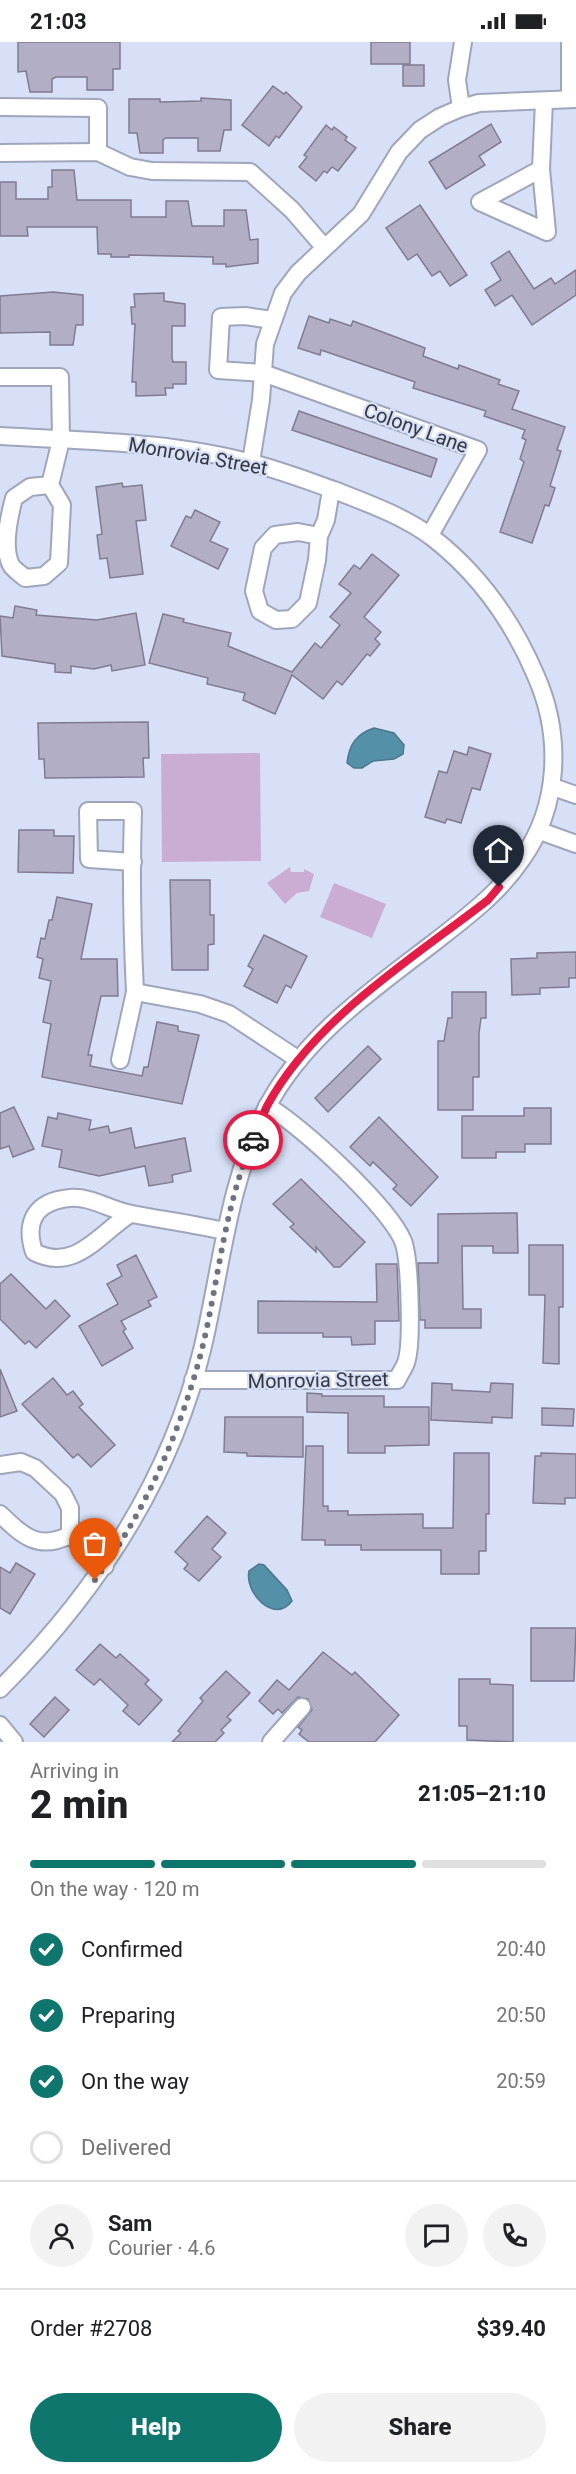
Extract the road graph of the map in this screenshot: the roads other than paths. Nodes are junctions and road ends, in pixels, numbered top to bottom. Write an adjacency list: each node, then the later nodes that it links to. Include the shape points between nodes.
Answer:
1 (464, 42): 6 (street, via 458,81)
2 (570, 42): 3 (street)
3 (573, 99): 4 (street)
4 (544, 101): 6 (street, via 478,102); 9 (street)
5 (0, 107): 7 (street, via 98,108)
6 (461, 108): 10 (street, via 420,130 399,152 361,214)
7 (98, 152): 8 (street); 10 (street, via 130,167 152,171 250,172 292,210)
8 (0, 153)
9 (541, 169)
10 (324, 247): 11 (street, via 283,293)
11 (272, 320): 12 (street); 12 (street, via 221,316 218,370)
12 (262, 373): 16 (street); 19 (street, Colony Lane, via 478,450)
13 (0, 377): 15 (street, via 60,377)
14 (0, 436): 15 (street, Monrovia Street)
15 (61, 440): 16 (street, Monrovia Street, via 135,444); 17 (street)
16 (251, 462): 18 (street, Monrovia Street)
17 (50, 485): 17 (street, via 62,505 59,563 44,576 26,578 11,566 8,549 14,498 30,487)
18 (331, 490): 19 (street, Monrovia Street, via 365,501); 20 (street)
19 (430, 535): 21 (street, Monrovia Street, via 498,605 522,643 546,699 553,739)
20 (319, 536): 20 (street, via 308,603 292,619 276,620 260,611 254,591 263,548 275,535 298,532)
21 (553, 787): 22 (street); 23 (street, Monrovia Street)
22 (576, 795)
23 (540, 831): 24 (street); 28 (street, Monrovia Street, via 488,900 346,1011)
24 (576, 844)
25 (133, 862): 26 (street)
26 (135, 992): 27 (street); 28 (street, via 200,1004 229,1014)
27 (120, 1060)
28 (299, 1060): 29 (street, Monrovia Street)
29 (267, 1106): 31 (street, Monrovia Street); 32 (street, Monrovia Street, via 312,1139 384,1212 403,1241 408,1271 408,1359 397,1380)
30 (130, 1214): 30 (street, via 70,1198 41,1207 32,1218 29,1236 34,1252 48,1259 68,1258 94,1244); 31 (street)
31 (224, 1231): 32 (street, Monrovia Street)
32 (193, 1380): 36 (street, Monrovia Street, via 176,1431 147,1493)
33 (0, 1465): 35 (street, via 28,1465 63,1494 70,1508)
34 (0, 1514): 35 (street, via 21,1534 37,1541 56,1542)
35 (70, 1535): 36 (street)
36 (105, 1566): 37 (street, Monrovia Street, via 64,1621)
37 (0, 1689)
38 (302, 1707): 41 (street)
39 (0, 1725): 40 (street)
40 (14, 1742)
41 (271, 1742)

